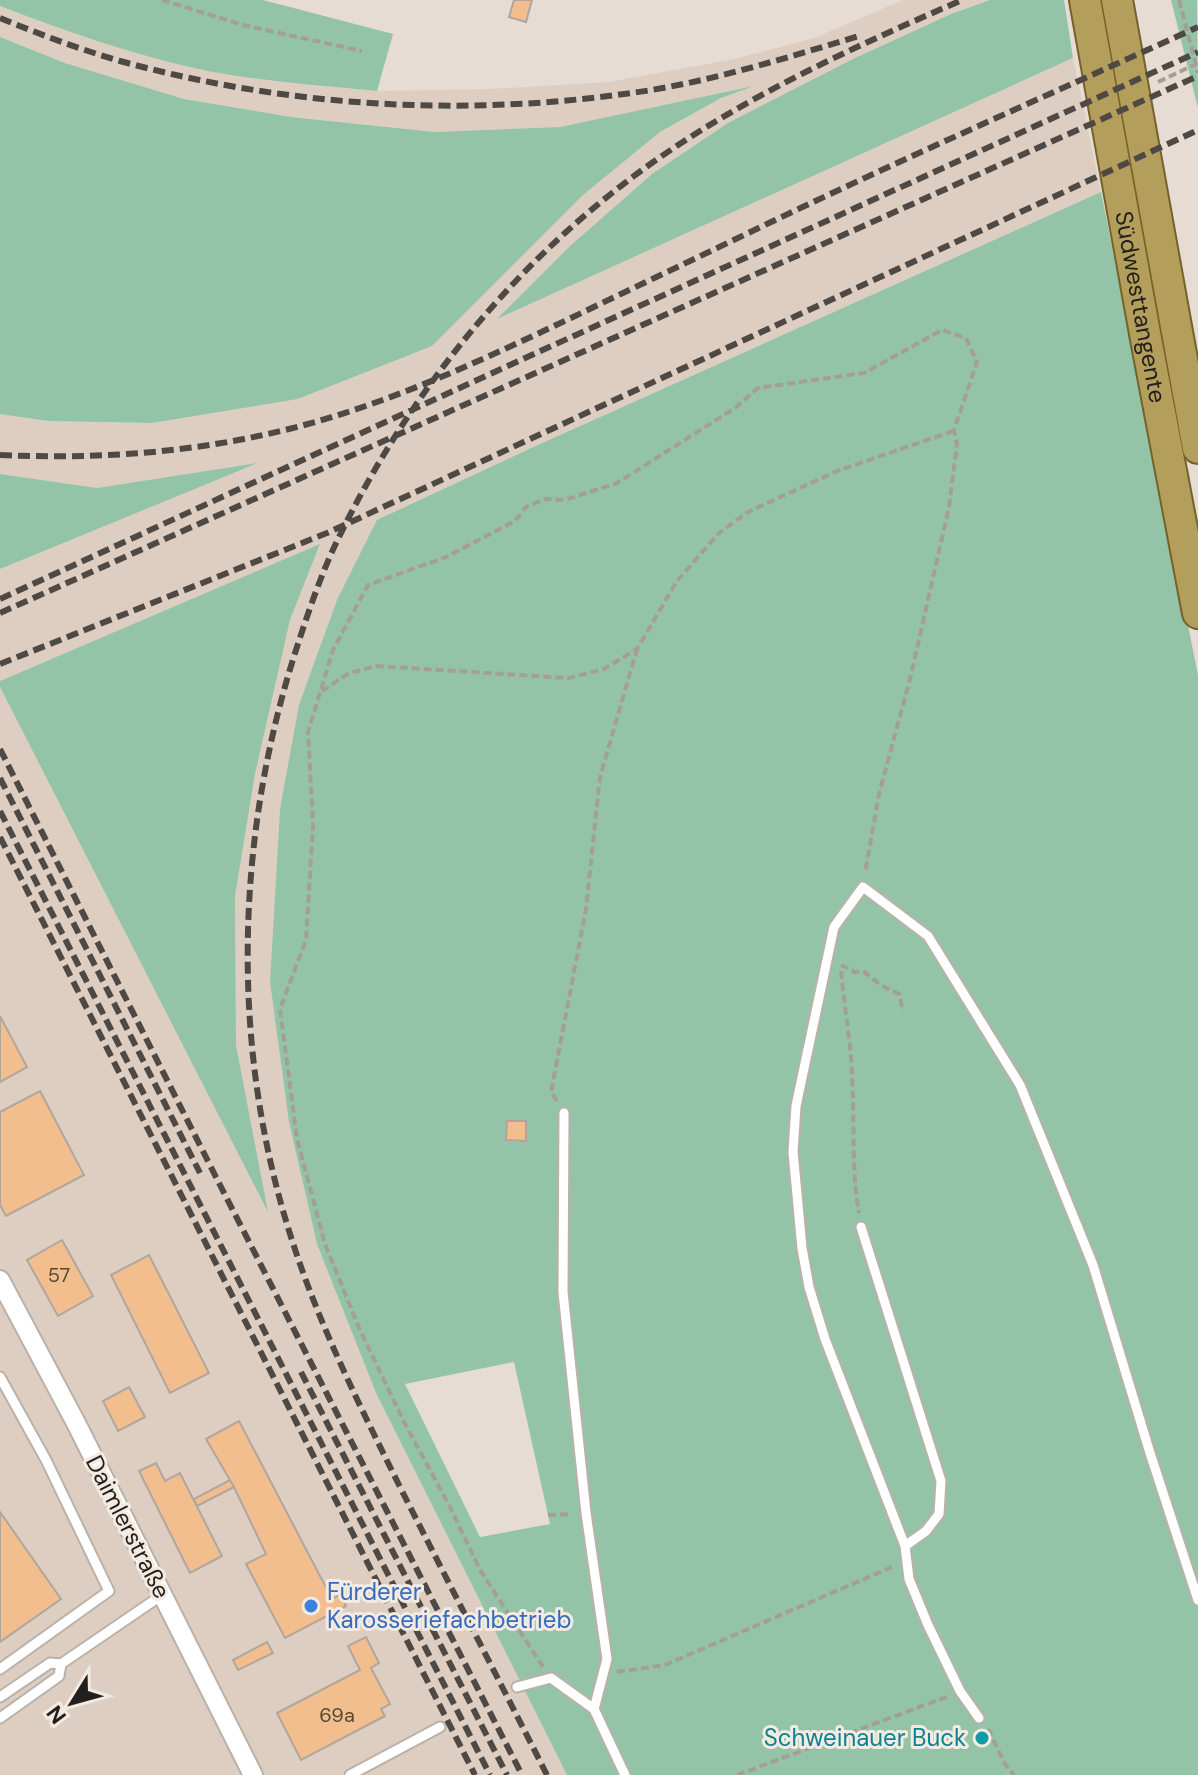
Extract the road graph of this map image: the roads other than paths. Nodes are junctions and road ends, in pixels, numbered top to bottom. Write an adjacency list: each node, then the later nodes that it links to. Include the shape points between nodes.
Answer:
1 (1085, 0): 4 (highway, Südwesttangente)
2 (1117, 0): 3 (highway, Südwesttangente)
3 (1198, 448)
4 (1198, 613)
5 (564, 1113): 16 (lane, via 563,1292 607,1659)
6 (861, 1227): 9 (lane, via 941,1481 939,1514)
7 (0, 1280): 10 (street, Daimlerstraße)
8 (0, 1377): 13 (lane, via 109,1591)
9 (905, 1546): 11 (lane, via 809,1287 793,1152 796,1106 834,927 863,887 928,936 1020,1085 1093,1265); 18 (lane, via 909,1579 923,1613 960,1691)
10 (162, 1595): 12 (lane); 20 (street, Daimlerstraße)
11 (1198, 1600)
12 (61, 1664): 15 (lane, via 50,1663); 17 (lane, via 59,1676)
13 (0, 1669)
14 (517, 1687): 16 (lane, via 551,1678)
15 (0, 1697)
16 (594, 1709): 22 (lane)
17 (0, 1718)
18 (979, 1718)
19 (440, 1727): 21 (lane)
20 (253, 1775)
21 (350, 1775)
22 (625, 1775)

